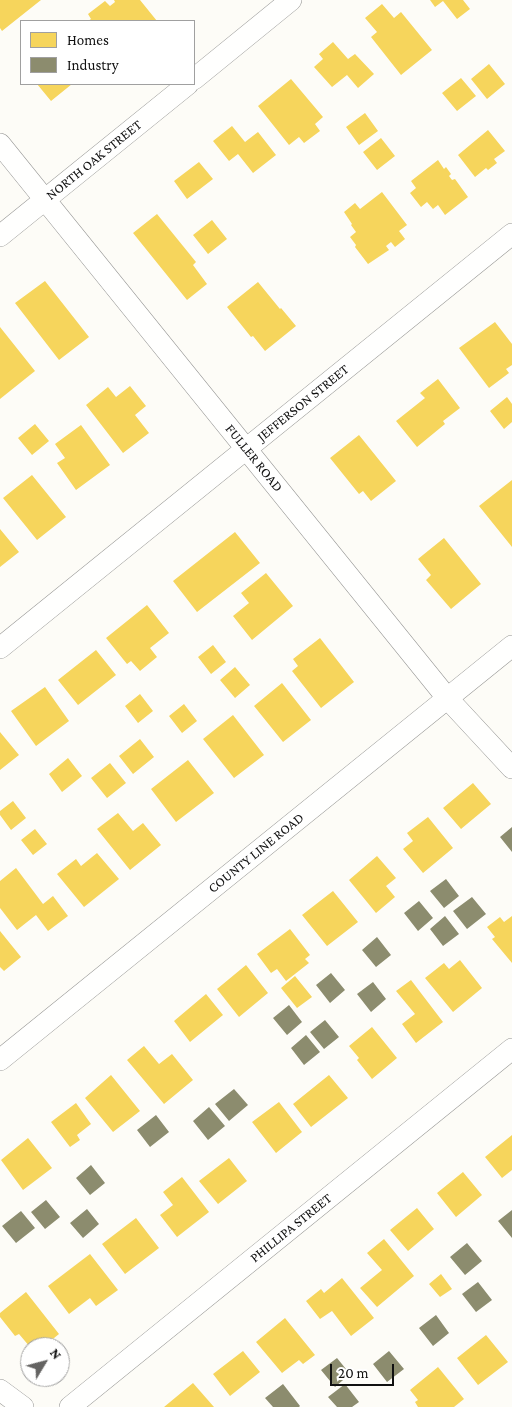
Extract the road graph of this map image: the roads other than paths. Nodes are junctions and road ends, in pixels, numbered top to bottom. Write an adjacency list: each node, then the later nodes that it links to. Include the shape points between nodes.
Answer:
1 (291, 0): 2 (street)
2 (195, 78)
3 (187, 85): 5 (street, NORTH OAK STREET)
4 (0, 144): 5 (street, FULLER ROAD)
5 (45, 200): 7 (street, NORTH OAK STREET); 8 (street, FULLER ROAD)
6 (512, 234): 8 (street, JEFFERSON STREET)
7 (0, 236)
8 (246, 448): 10 (street, JEFFERSON STREET); 11 (street, FULLER ROAD)
9 (512, 646): 11 (street, COUNTY LINE ROAD)
10 (0, 648)
11 (448, 699): 12 (street, FULLER ROAD); 14 (street, COUNTY LINE ROAD)
12 (512, 768)
13 (512, 1049): 17 (street, PHILLIPA STREET)
14 (0, 1060)
15 (0, 1390): 16 (street)
16 (23, 1407)
17 (70, 1407)

